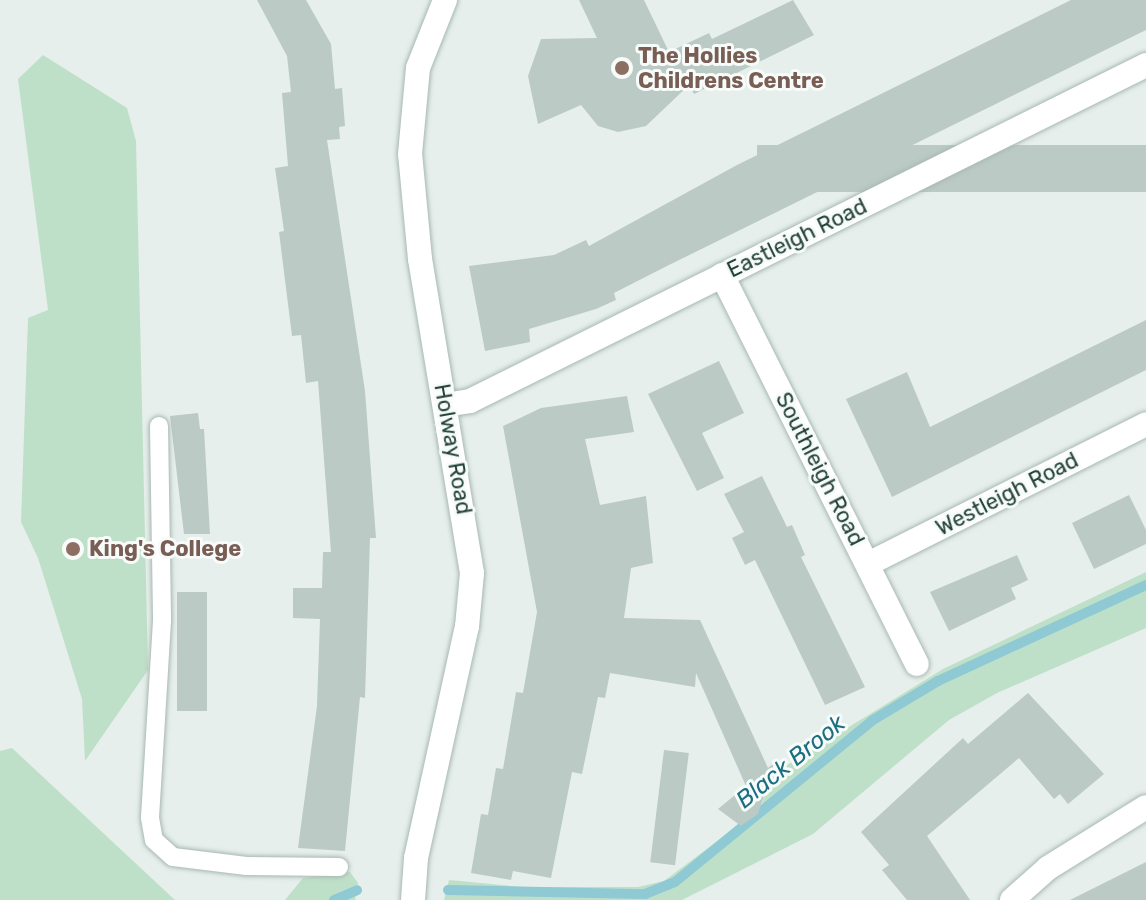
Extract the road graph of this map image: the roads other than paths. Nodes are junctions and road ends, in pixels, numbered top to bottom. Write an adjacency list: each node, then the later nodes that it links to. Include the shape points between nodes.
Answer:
1 (445, 0): 4 (street, Holway Road, via 418,68 410,154 420,259)
2 (1146, 65): 3 (street, Eastleigh Road)
3 (722, 275): 4 (street, Eastleigh Road, via 470,401); 7 (street, Southleigh Road)
4 (445, 405): 11 (street, Holway Road, via 472,573 467,627 416,858)
5 (1146, 424): 7 (street, Westleigh Road)
6 (159, 426): 10 (lane, via 162,621 150,818 154,840 173,857 246,866)
7 (868, 564): 8 (street, Southleigh Road)
8 (917, 664)
9 (1146, 807): 12 (street, via 1048,868)
10 (339, 867)
11 (413, 900)
12 (1012, 900)

